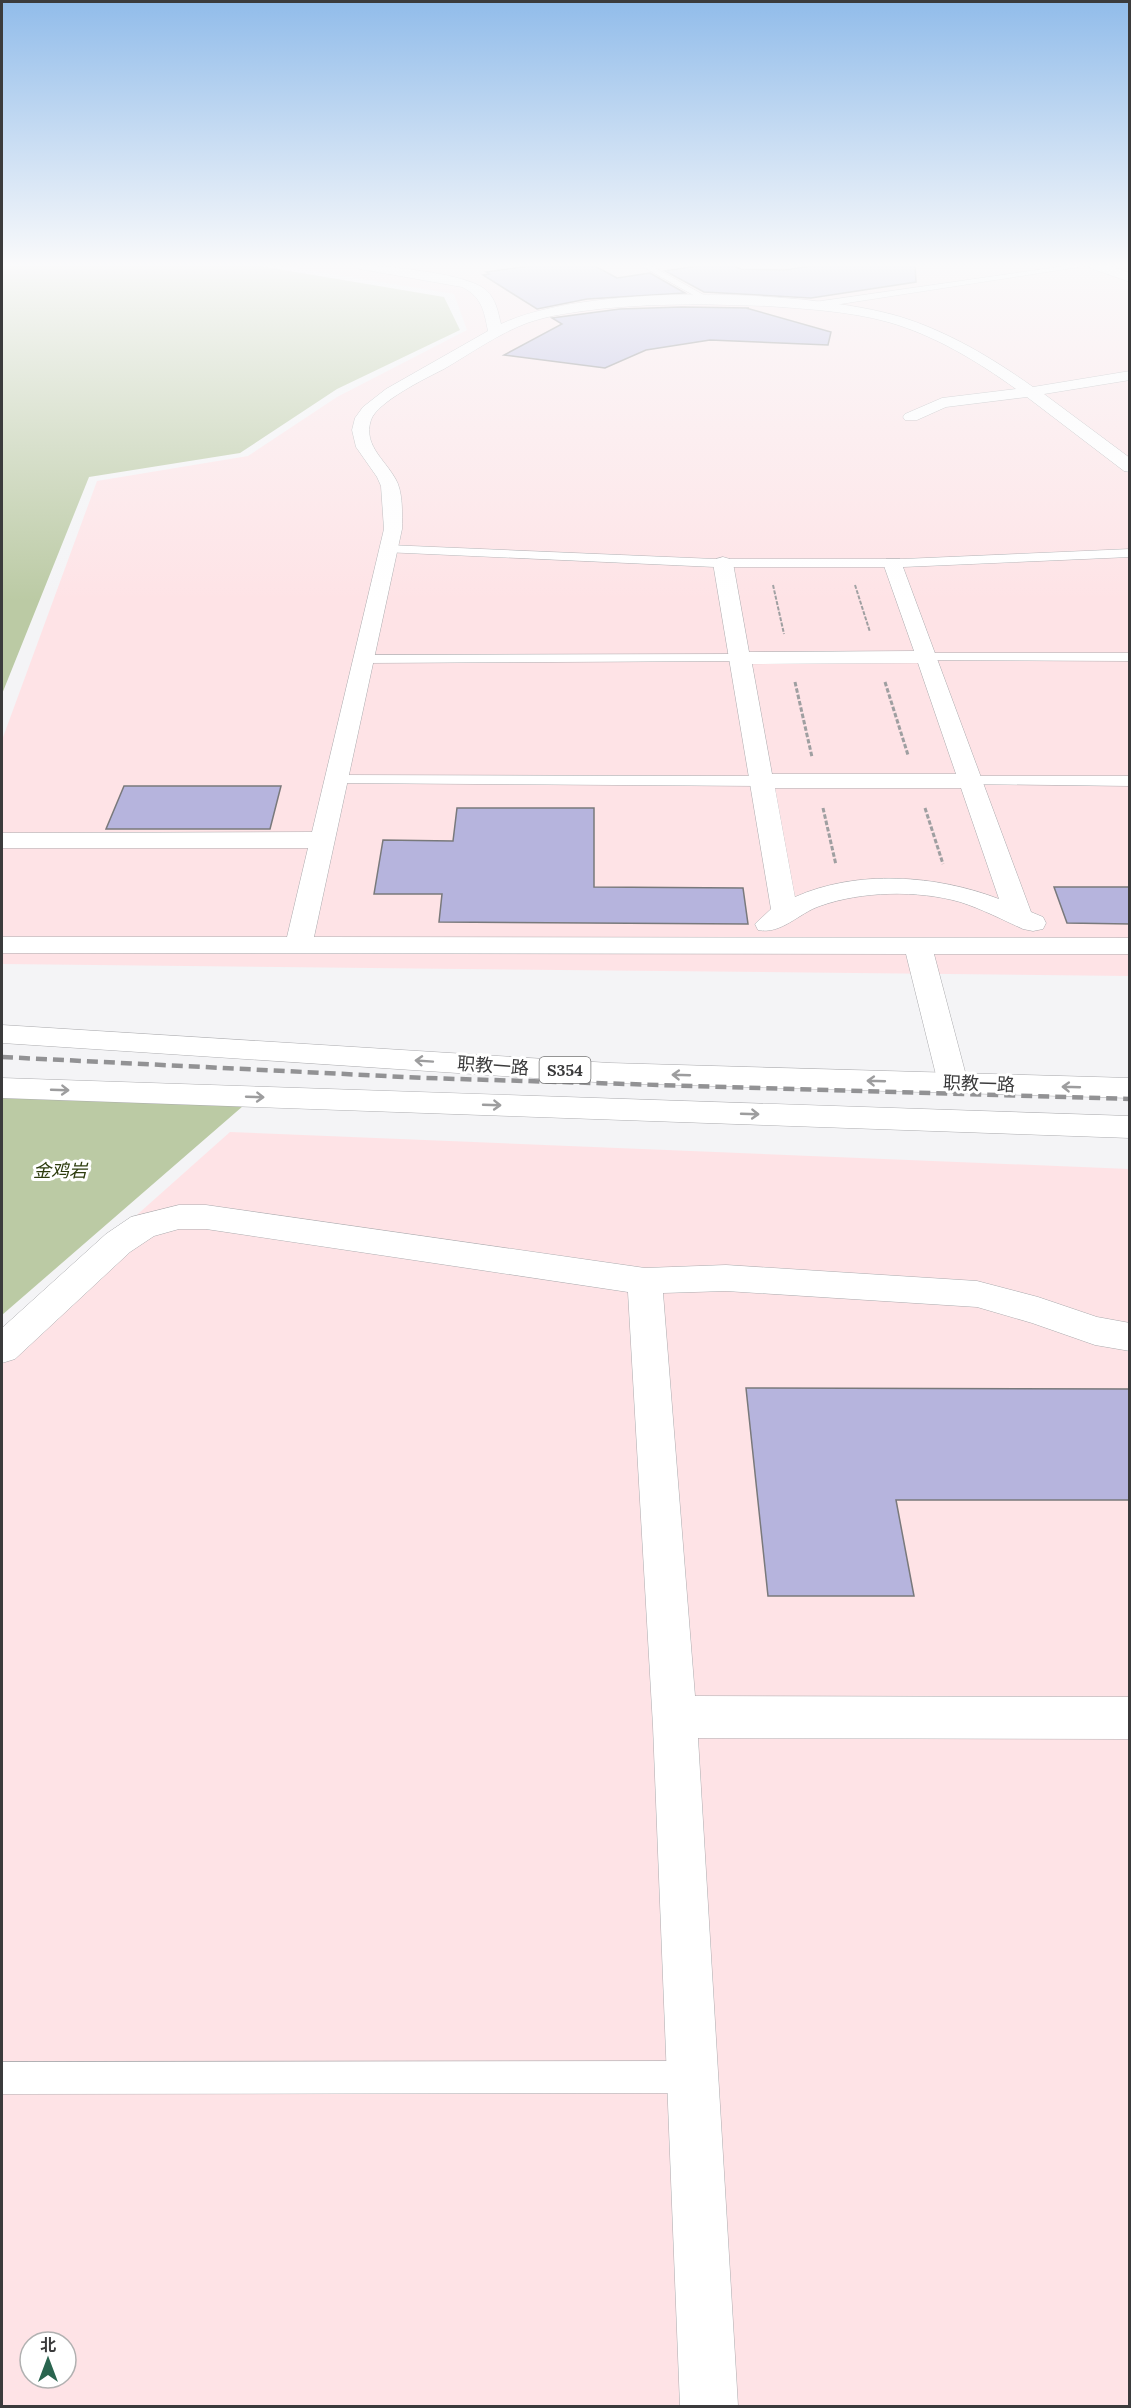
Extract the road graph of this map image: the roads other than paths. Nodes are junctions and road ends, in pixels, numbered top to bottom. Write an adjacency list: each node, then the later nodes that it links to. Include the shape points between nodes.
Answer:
1 (420, 377): 7 (street, via 381,400 364,415 360,428 360,443 389,484 393,530)
2 (1006, 377): 4 (street)
3 (1116, 377): 4 (street)
4 (1029, 392): 5 (street, via 942,403); 6 (street)
5 (912, 417)
6 (1130, 467)
7 (388, 549): 9 (lane); 13 (street)
8 (1130, 553): 10 (lane)
9 (723, 563): 10 (lane); 14 (street)
10 (893, 563): 11 (street)
11 (927, 657): 12 (lane); 14 (street); 17 (street)
12 (1130, 657)
13 (364, 658): 14 (lane); 15 (street)
14 (740, 658): 16 (street)
15 (337, 780): 16 (lane); 20 (street)
16 (761, 781): 17 (street); 21 (street)
17 (971, 781): 18 (lane); 22 (street)
18 (1130, 781)
19 (2, 840): 20 (street)
20 (323, 840): 24 (street)
21 (785, 912): 22 (street, via 842,892 893,887 963,895); 25 (street)
22 (1019, 917): 27 (street)
23 (2, 945): 24 (street)
24 (300, 945): 25 (street)
25 (745, 945): 26 (street)
26 (918, 945): 27 (street); 30 (street)
27 (1069, 946): 28 (street)
28 (1130, 946)
29 (2, 1034): 30 (street, 职教一路 / S354, one-way to 29, via 610,1073)
30 (953, 1083): 32 (street, 职教一路 / S354, one-way to 30)
31 (2, 1088): 33 (street, 职教一路 / S354, one-way to 33)
32 (1130, 1088)
33 (1130, 1127)
34 (645, 1281): 35 (street, via 726,1278 977,1294 1095,1331); 36 (street, via 206,1217 179,1217 143,1226 118,1243); 37 (street)
35 (1130, 1337)
36 (2, 1349)
37 (674, 1717): 38 (street); 39 (street)
38 (1130, 1718)
39 (693, 2077): 40 (lane); 41 (street)
40 (2, 2078)
41 (710, 2406)

